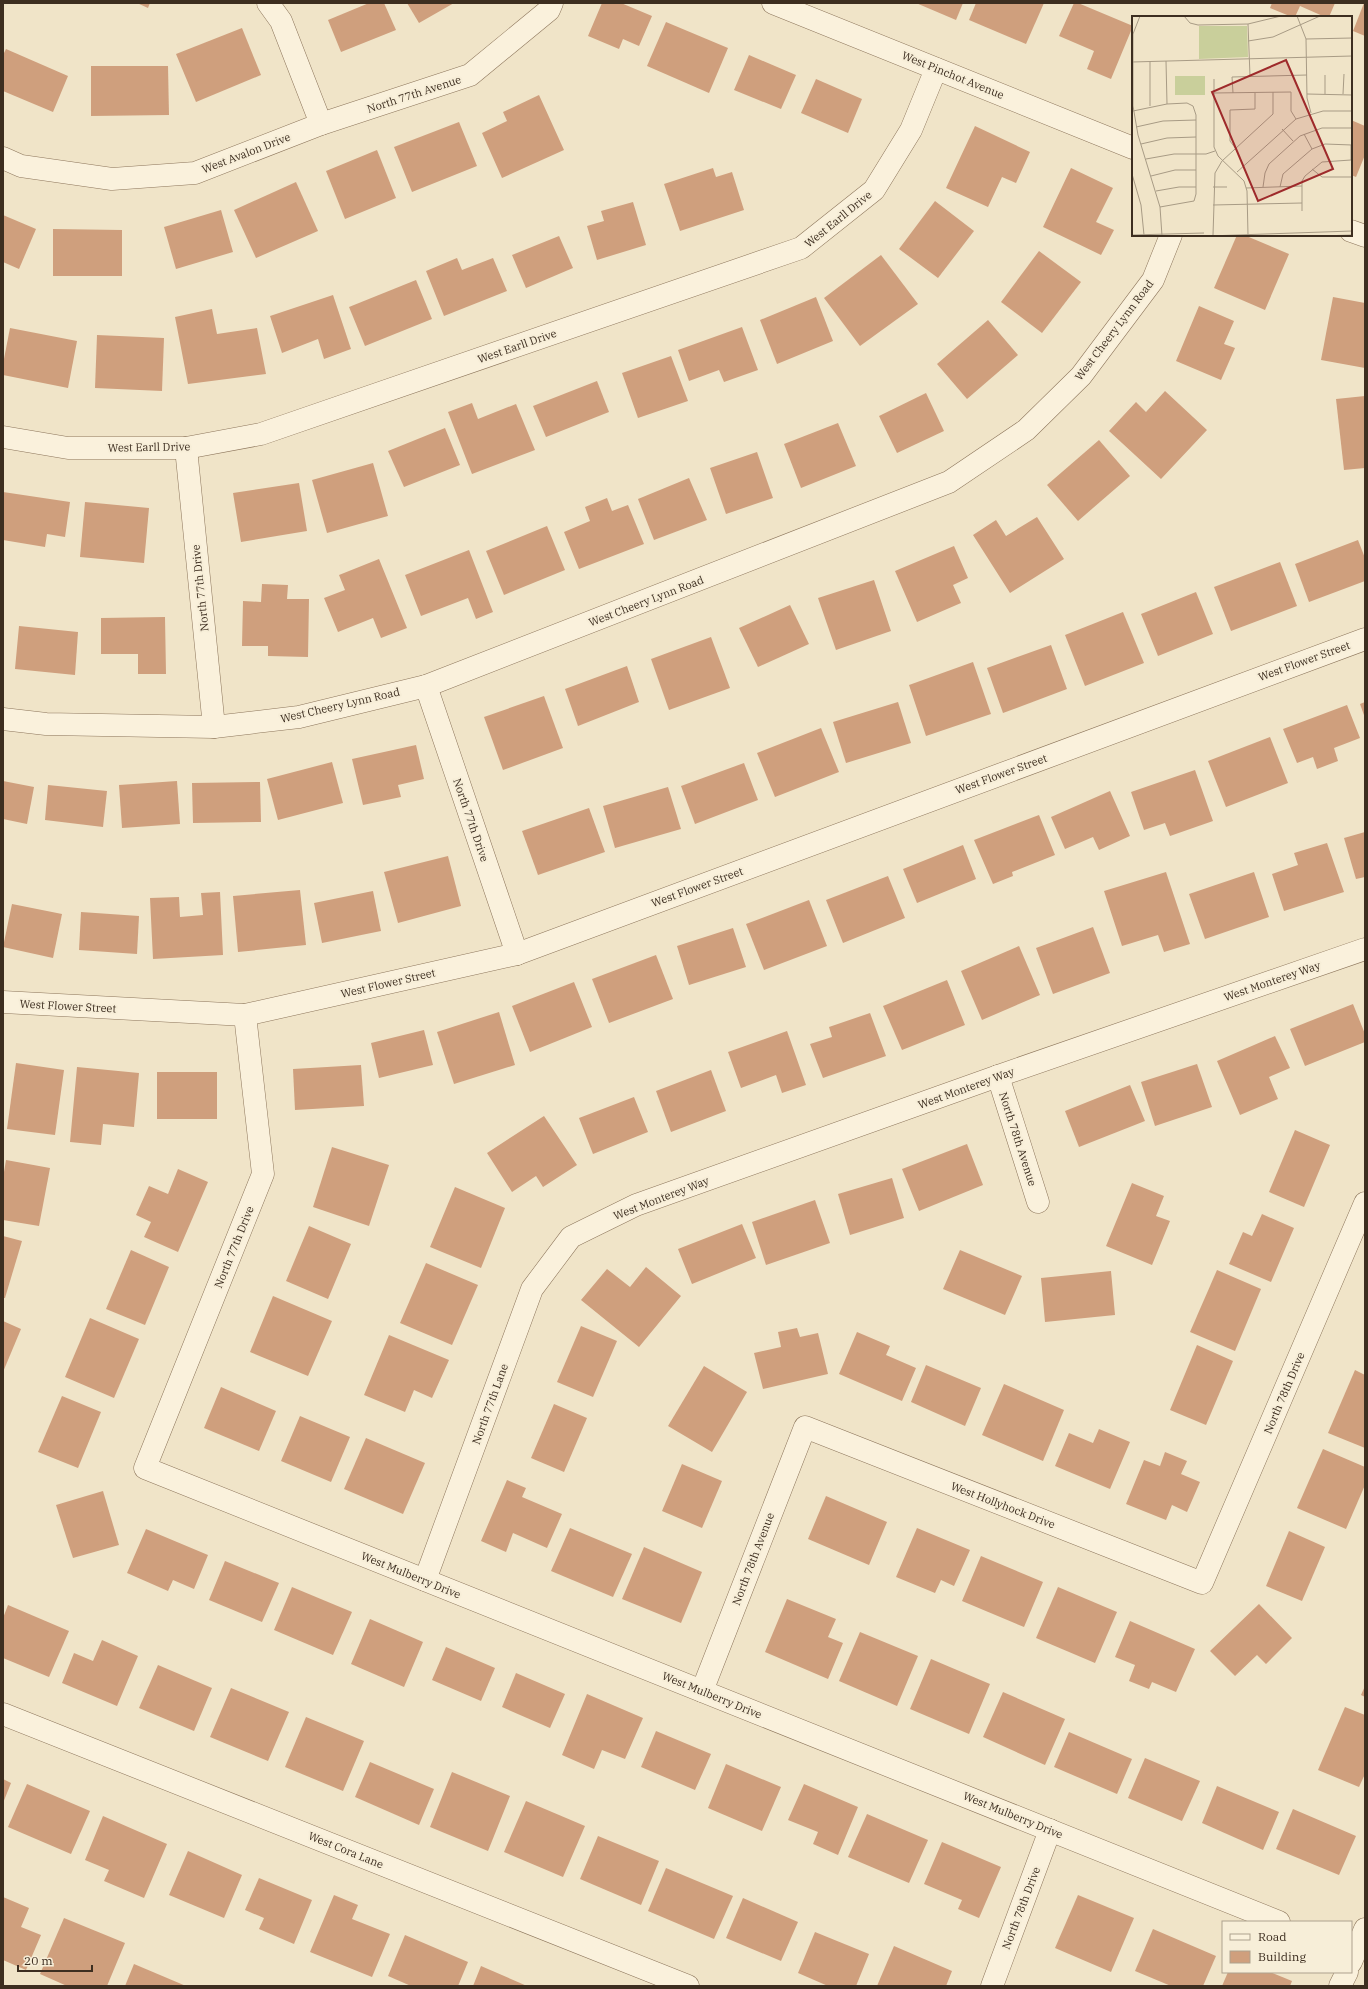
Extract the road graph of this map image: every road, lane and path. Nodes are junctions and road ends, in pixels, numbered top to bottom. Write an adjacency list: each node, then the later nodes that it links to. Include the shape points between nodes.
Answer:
1 (268, 3): 5 (street, via 281,21)
2 (552, 3): 5 (street, North 77th Avenue, via 549,10 470,75)
3 (773, 3): 4 (street, West Pinchot Avenue)
4 (936, 69): 6 (street, West Pinchot Avenue); 12 (street, West Earll Drive, via 911,130 874,190 801,248 261,434)
5 (321, 124): 7 (street, West Avalon Drive, via 195,173 112,179 21,166)
6 (1132, 148)
7 (3, 158)
8 (1352, 231): 10 (street)
9 (1171, 236): 14 (street, West Cheery Lynn Road, via 1153,280 1081,376 1026,430 949,482)
10 (1365, 236)
11 (3, 437): 12 (street, West Earll Drive, via 68,448)
12 (186, 448): 16 (street, North 77th Drive)
13 (1365, 639): 18 (street, West Flower Street)
14 (426, 686): 16 (street, West Cheery Lynn Road, via 299,717); 18 (street, North 77th Drive)
15 (3, 719): 16 (street, West Cheery Lynn Road, via 46,724)
16 (214, 727)
17 (1365, 949): 21 (street, West Monterey Way)
18 (517, 954): 20 (street, West Flower Street)
19 (3, 1002): 20 (street, West Flower Street)
20 (245, 1015): 26 (street, North 77th Drive, via 263,1174)
21 (998, 1076): 22 (street, North 78th Avenue); 24 (street, West Monterey Way, via 636,1205)
22 (1038, 1202)
23 (1365, 1203): 28 (street, North 78th Drive)
24 (570, 1237): 27 (street, North 77th Lane, via 532,1289)
25 (805, 1428): 28 (street, West Hollyhock Drive); 29 (street, North 78th Avenue)
26 (145, 1468): 27 (street, West Mulberry Drive)
27 (425, 1580): 29 (street, West Mulberry Drive)
28 (1202, 1583)
29 (702, 1691): 31 (street, West Mulberry Drive)
30 (3, 1714): 36 (street, West Cora Lane)
31 (1050, 1830): 32 (street, West Mulberry Drive); 37 (street, North 78th Drive)
32 (1277, 1921)
33 (1365, 1929): 34 (street)
34 (1352, 1955)
35 (1346, 1973): 38 (street)
36 (680, 1985)
37 (992, 1986)
38 (1340, 1986)

